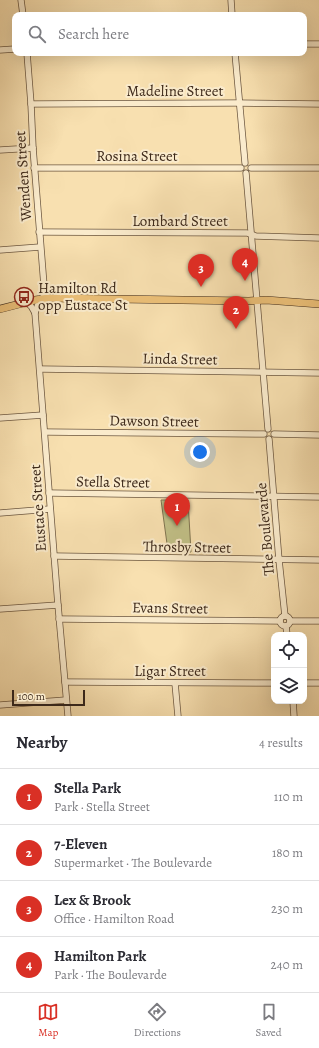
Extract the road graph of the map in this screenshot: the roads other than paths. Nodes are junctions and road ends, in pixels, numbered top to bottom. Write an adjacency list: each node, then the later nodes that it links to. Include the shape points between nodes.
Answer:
1 (22, 0): 3 (street)
2 (231, 0): 4 (street)
3 (23, 12)
4 (232, 12)
5 (307, 44): 6 (street)
6 (319, 44)
7 (12, 49): 8 (street)
8 (0, 50)
9 (27, 56): 12 (street, Wenden Street)
10 (235, 56): 11 (street)
11 (239, 103): 12 (street, Madeline Street); 13 (street, Madeline Street); 16 (street)
12 (31, 104): 14 (street, Wenden Street)
13 (319, 104)
14 (33, 148): 15 (street); 17 (street, Wenden Street)
15 (0, 150)
16 (245, 163): 18 (street); 19 (street)
17 (34, 168): 18 (street, Rosina Street); 22 (street, Wenden Street)
18 (241, 168): 21 (street)
19 (251, 168): 20 (street); 21 (street)
20 (319, 168)
21 (246, 173): 23 (street)
22 (39, 232): 23 (street, Lombard Street); 25 (street, Wenden Street)
23 (251, 234): 24 (street, Lombard Street); 28 (street)
24 (319, 238)
25 (40, 247): 26 (street); 27 (street, Wenden Street)
26 (0, 250)
27 (44, 298): 28 (main road); 29 (main road); 32 (street, via 38,304)
28 (257, 301): 30 (main road); 34 (street)
29 (26, 302): 31 (main road); 32 (street)
30 (319, 304)
31 (0, 308)
32 (35, 313): 33 (street, Eustace Street)
33 (40, 369): 34 (street, Linda Street); 36 (street, Eustace Street)
34 (264, 373): 35 (street, Linda Street); 38 (street)
35 (319, 373)
36 (43, 415): 37 (street); 39 (street, Eustace Street)
37 (0, 418)
38 (268, 429): 40 (street); 41 (street)
39 (44, 432): 40 (street, Dawson Street); 44 (street, Eustace Street)
40 (264, 434): 43 (street, via 265,438)
41 (274, 434): 42 (street); 43 (street)
42 (319, 434)
43 (269, 439): 45 (street, The Boulevarde)
44 (49, 493): 45 (street, Stella Street); 47 (street, Eustace Street)
45 (274, 497): 46 (street, Stella Street); 50 (street, The Boulevarde)
46 (319, 497)
47 (50, 509): 48 (street); 49 (street, Eustace Street)
48 (0, 513)
49 (54, 556): 50 (street, Throsby Street); 52 (street, Eustace Street)
50 (279, 560): 51 (street, Throsby Street); 54 (street, The Boulevarde)
51 (319, 560)
52 (58, 605): 53 (street); 55 (street, Eustace Street)
53 (0, 609)
54 (285, 616): 56 (street); 57 (street)
55 (59, 619): 56 (street, Evans Street); 61 (street, Eustace Street)
56 (280, 621): 59 (street)
57 (290, 621): 58 (street); 59 (street)
58 (319, 621)
59 (286, 626): 60 (street)
60 (287, 632)
61 (65, 682): 62 (street, Ligar Street); 66 (street, Eustace Street)
62 (175, 683): 63 (street, Ligar Street); 70 (street)
63 (271, 683)
64 (307, 683): 65 (street)
65 (319, 683)
66 (66, 700): 68 (street); 69 (street, Eustace Street)
67 (293, 704): 71 (street)
68 (0, 705)
69 (68, 716)
70 (178, 716)
71 (294, 716)

